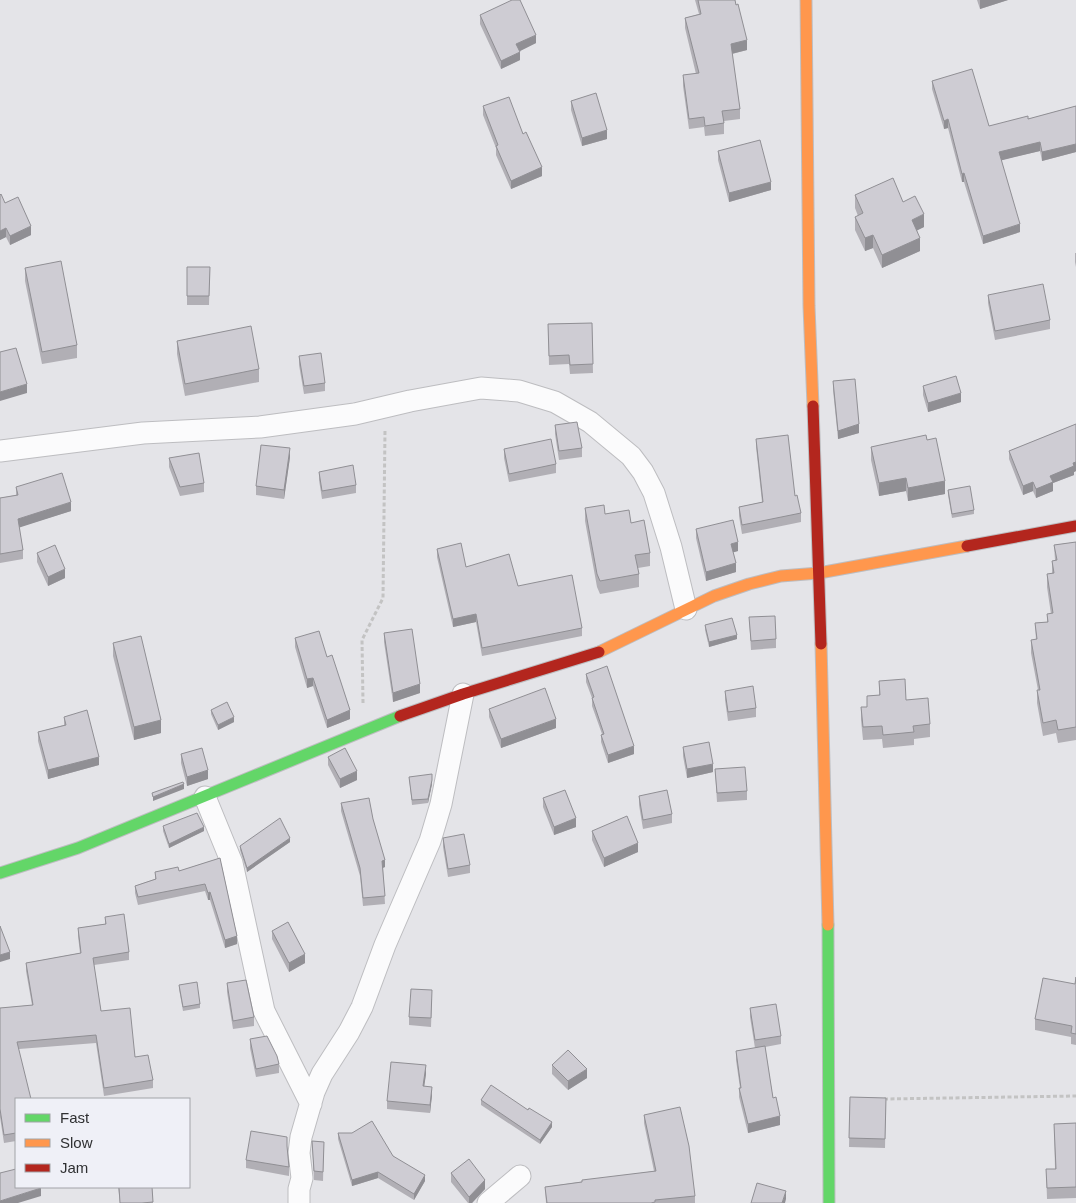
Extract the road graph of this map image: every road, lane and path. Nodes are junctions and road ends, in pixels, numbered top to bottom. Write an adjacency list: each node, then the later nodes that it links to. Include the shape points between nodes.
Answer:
1 (806, 0): 5 (street, via 809,306)
2 (385, 407): 3 (street, via 260,428 143,433); 6 (street, via 481,388 518,391 555,402 590,422 631,456 654,493); 8 (path, via 383,598 362,640 363,710)
3 (0, 451)
4 (1076, 526): 5 (street)
5 (819, 574): 6 (street, via 781,576 749,584); 17 (street, via 828,946)
6 (686, 609): 7 (street, via 599,652)
7 (463, 694): 8 (street); 13 (street, via 441,804 430,841 362,1007 322,1074)
8 (350, 735): 9 (street)
9 (205, 797): 10 (street, via 78,848); 13 (street, via 232,863 264,1011)
10 (0, 873)
11 (1076, 1096): 12 (path)
12 (878, 1099)
13 (311, 1104): 15 (street, via 301,1137)
14 (520, 1176): 16 (street)
15 (299, 1203)
16 (488, 1203)
17 (829, 1203)

